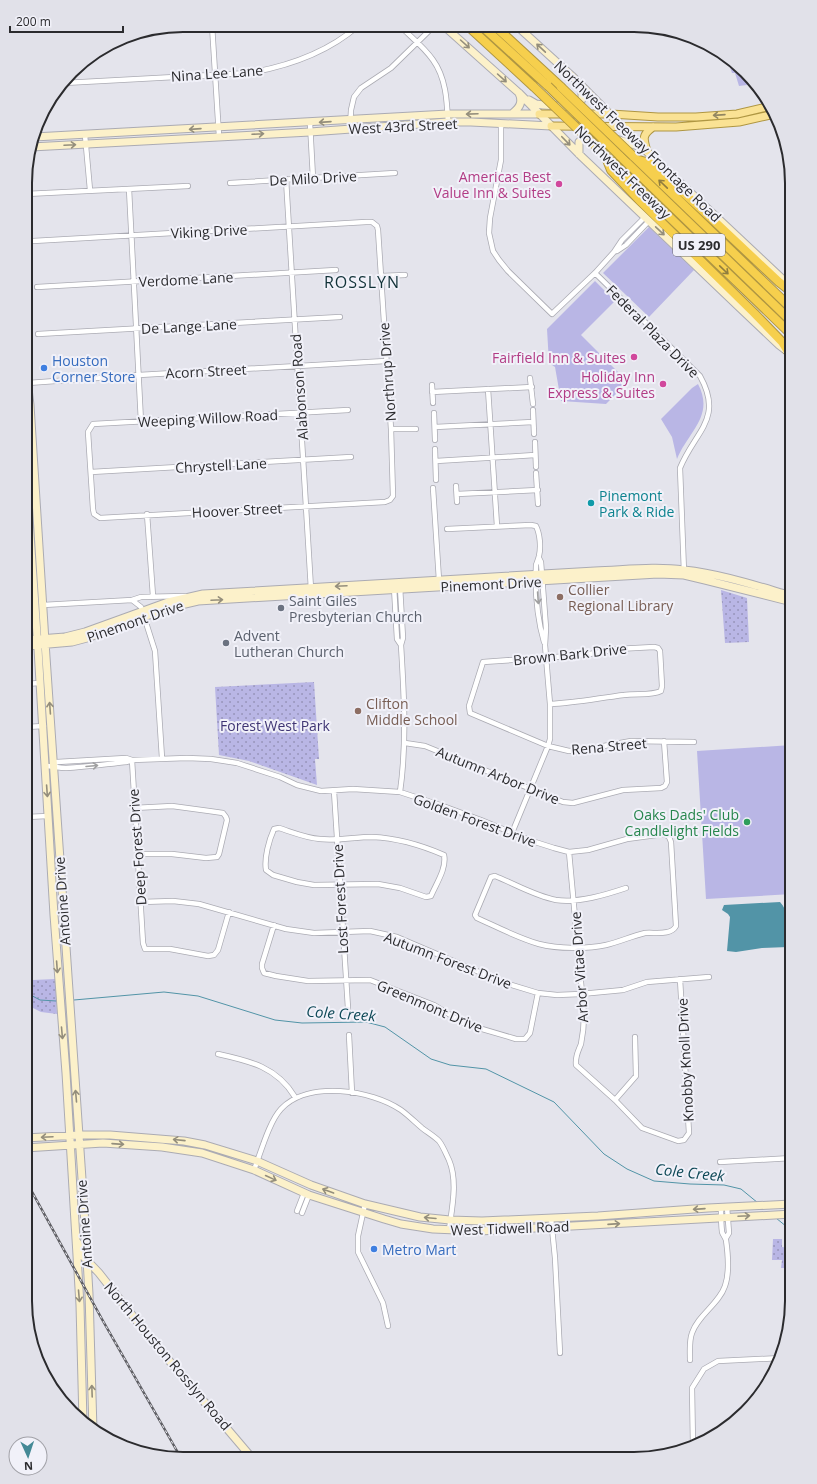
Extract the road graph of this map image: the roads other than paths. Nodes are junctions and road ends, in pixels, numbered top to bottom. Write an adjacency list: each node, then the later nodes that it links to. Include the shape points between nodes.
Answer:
1 (212, 32): 11 (street)
2 (351, 32): 11 (street, Nina Lee Lane, via 323,50 274,69)
3 (406, 32): 10 (street)
4 (428, 32): 10 (street)
5 (451, 32): 14 (main road, one-way to 14)
6 (474, 32): 46 (highway, Northwest Freeway / US 290, bridge)
7 (489, 32): 71 (highway, bridge, via 548,86)
8 (501, 32): 47 (highway, Northwest Freeway / US 290, bridge)
9 (523, 32): 13 (main road, Northwest Freeway Frontage Road, one-way to 9)
10 (417, 42): 18 (street, via 433,60 442,76); 25 (street, via 391,68 361,88 354,98)
11 (215, 74): 12 (street, Nina Lee Lane); 32 (street)
12 (69, 83)
13 (582, 86): 14 (main road, via 582,99 574,106 536,104); 20 (main road, Northwest Freeway Frontage Road)
14 (519, 93): 17 (main road, via 520,104); 19 (main road)
15 (765, 107): 21 (main road, West 43rd Street)
16 (486, 113): 17 (main road, West 43rd Street); 18 (main road, West 43rd Street, one-way to 18); 29 (main road, via 498,116)
17 (513, 113): 19 (main road, West 43rd Street)
18 (448, 114): 25 (main road, West 43rd Street); 26 (street)
19 (539, 114): 20 (main road, West 43rd Street); 30 (main road)
20 (611, 114): 24 (main road, West 43rd Street); 31 (main road, Northwest Freeway Frontage Road)
21 (737, 114): 23 (main road, West 43rd Street, one-way to 23); 27 (main road)
22 (769, 115): 27 (main road, West 43rd Street)
23 (696, 116): 24 (main road, West 43rd Street); 34 (main road, via 692,121)
24 (658, 118): 33 (main road)
25 (350, 120): 28 (main road, West 43rd Street, one-way to 28); 35 (street)
26 (448, 122): 29 (main road, West 43rd Street); 35 (main road, West 43rd Street)
27 (737, 122): 34 (main road, West 43rd Street)
28 (310, 123): 32 (main road, West 43rd Street); 37 (street)
29 (501, 123): 30 (main road, West 43rd Street); 63 (street, via 501,160 490,218 489,234 493,251 508,271 552,314)
30 (551, 126): 31 (main road, West 43rd Street); 45 (main road, one-way to 45)
31 (622, 126): 33 (main road, West 43rd Street); 44 (main road, Northwest Freeway Frontage Road)
32 (218, 127): 36 (main road, West 43rd Street, one-way to 36); 39 (street)
33 (656, 127): 34 (main road, West 43rd Street); 44 (main road, via 644,135)
34 (676, 127)
35 (350, 128): 37 (main road, West 43rd Street)
36 (152, 131): 38 (main road, West 43rd Street); 41 (main road)
37 (310, 132): 39 (main road, West 43rd Street, one-way to 37); 49 (street)
38 (85, 135): 40 (main road, West 43rd Street); 42 (street)
39 (219, 136): 41 (main road, West 43rd Street)
40 (39, 137)
41 (153, 140): 42 (main road, West 43rd Street)
42 (86, 144): 43 (main road, West 43rd Street, one-way to 42); 54 (street)
43 (36, 147)
44 (645, 149): 45 (main road, via 613,138 585,137 579,142); 66 (main road, Northwest Freeway Frontage Road)
45 (579, 154): 56 (main road)
46 (605, 155): 75 (highway, Northwest Freeway / US 290, one-way to 75); 77 (highway, via 611,170 641,202)
47 (636, 158): 69 (highway, via 652,164); 70 (highway, Northwest Freeway / US 290, one-way to 47)
48 (396, 173): 49 (street, De Milo Drive)
49 (313, 178): 50 (street, De Milo Drive)
50 (286, 179): 51 (street, De Milo Drive); 57 (street, Alabonson Road)
51 (230, 183)
52 (188, 186): 53 (street)
53 (129, 189): 54 (street); 59 (street)
54 (90, 190): 55 (street)
55 (32, 194)
56 (647, 219): 63 (street, via 622,240); 78 (main road, one-way to 78)
57 (289, 226): 58 (street, Viking Drive, via 372,222 377,226); 59 (street, Viking Drive); 62 (street, Alabonson Road)
58 (378, 234): 65 (street, Northrup Drive)
59 (132, 236): 60 (street, Viking Drive); 67 (street)
60 (33, 241)
61 (336, 270): 62 (street, Verdome Lane)
62 (292, 273): 67 (street, Verdome Lane); 73 (street, Alabonson Road)
63 (595, 273): 129 (street, Federal Plaza Drive, via 700,376 706,387 710,403 707,418 680,468)
64 (405, 275): 65 (street)
65 (382, 276): 79 (street, Northrup Drive)
66 (785, 281)
67 (135, 282): 68 (street, Verdome Lane); 74 (street)
68 (36, 287)
69 (785, 287)
70 (785, 302)
71 (785, 315)
72 (340, 317): 73 (street, De Lange Lane)
73 (295, 320): 74 (street, De Lange Lane); 80 (street, Alabonson Road)
74 (137, 328): 76 (street, De Lange Lane); 81 (street)
75 (785, 328)
76 (38, 334)
77 (785, 346)
78 (785, 349)
79 (386, 361): 80 (street, Acorn Street); 98 (street, Northrup Drive)
80 (298, 367): 81 (street, Acorn Street); 92 (street, Alabonson Road)
81 (139, 375): 83 (street, Acorn Street); 94 (street)
82 (530, 378): 85 (street)
83 (32, 383)
84 (432, 385): 87 (street)
85 (532, 387): 86 (street); 89 (street)
86 (488, 389): 87 (street); 96 (street)
87 (432, 392): 88 (street)
88 (433, 403)
89 (533, 404)
90 (348, 410): 92 (street, Weeping Willow Road)
91 (533, 410): 95 (street)
92 (300, 413): 94 (street, Weeping Willow Road); 107 (street, Alabonson Road)
93 (434, 413): 97 (street)
94 (141, 422): 111 (street, Weeping Willow Road, via 93,424 88,432)
95 (534, 422): 96 (street); 100 (street)
96 (490, 424): 97 (street); 106 (street)
97 (435, 427): 101 (street)
98 (391, 429): 99 (street); 119 (street, Northrup Drive, via 393,496 390,500)
99 (416, 429)
100 (534, 434)
101 (435, 440)
102 (535, 442): 104 (street)
103 (435, 449): 108 (street)
104 (536, 456): 106 (street); 109 (street)
105 (351, 457): 107 (street, Chrystell Lane)
106 (492, 458): 108 (street); 117 (street)
107 (303, 460): 111 (street, Chrystell Lane); 122 (street, Alabonson Road)
108 (436, 461): 113 (street)
109 (536, 467)
110 (32, 469): 124 (main road, Antoine Drive)
111 (91, 472): 123 (street, Hoover Street, via 94,514 100,518)
112 (536, 473): 116 (street)
113 (436, 480)
114 (456, 486): 118 (street)
115 (433, 488): 133 (street)
116 (538, 490): 117 (street); 121 (street)
117 (494, 493): 118 (street); 126 (street)
118 (456, 494): 120 (street)
119 (380, 502): 122 (street, Hoover Street)
120 (457, 502)
121 (538, 504)
122 (306, 506): 123 (street, Hoover Street); 136 (street, Alabonson Road)
123 (147, 514): 137 (street)
124 (38, 521): 125 (street); 131 (main road, Antoine Drive)
125 (32, 522)
126 (497, 526): 127 (street); 132 (street, via 536,526 539,543 539,558 536,563)
127 (447, 529)
128 (32, 565): 130 (main road, Antoine Drive)
129 (684, 572): 132 (main road, Pinemont Drive); 139 (main road, Pinemont Drive, via 712,575)
130 (33, 574): 131 (main road); 143 (main road, Antoine Drive)
131 (41, 575): 144 (main road, Antoine Drive)
132 (540, 578): 134 (main road, Pinemont Drive); 152 (street, via 546,628)
133 (439, 580): 134 (main road, Pinemont Drive); 135 (main road, Pinemont Drive)
134 (470, 582): 135 (main road, Pinemont Drive)
135 (397, 586): 136 (main road, Pinemont Drive); 146 (street); 147 (street)
136 (311, 591): 140 (main road, Pinemont Drive)
137 (153, 596): 138 (street); 141 (street)
138 (190, 597): 140 (main road, Pinemont Drive); 145 (main road, Pinemont Drive, via 168,602)
139 (785, 597)
140 (198, 598): 145 (main road, Pinemont Drive)
141 (132, 600): 144 (street); 145 (street, via 139,604)
142 (32, 601): 143 (street)
143 (35, 601): 149 (main road, Antoine Drive)
144 (43, 605): 149 (main road, Antoine Drive)
145 (143, 614): 149 (main road, Pinemont Drive, via 72,642); 164 (street, via 155,651)
146 (396, 622): 147 (street); 151 (street, via 397,639)
147 (402, 622): 151 (street)
148 (32, 641): 149 (main road, Pinemont Drive)
149 (41, 642): 150 (main road, Pinemont Drive); 154 (main road, Antoine Drive); 158 (main road, Antoine Drive, one-way to 149)
150 (32, 644)
151 (401, 645): 162 (street)
152 (546, 658): 153 (street, Brown Bark Drive, via 483,662); 156 (street); 156 (street, Brown Bark Drive, via 617,649 654,647 660,651 662,686 656,693)
153 (477, 680): 163 (street, Rena Street, via 468,706 470,713)
154 (40, 683): 155 (street); 157 (main road, Antoine Drive)
155 (32, 684)
156 (550, 704): 163 (street)
157 (42, 726): 158 (street); 159 (street); 167 (main road, Antoine Drive)
158 (51, 726): 166 (main road, Antoine Drive)
159 (32, 727)
160 (664, 741): 161 (street, Rena Street); 163 (street, Rena Street, via 631,742 570,750); 168 (street, Autumn Arbor Drive, via 667,782 661,788 623,790 573,803 563,802)
161 (694, 742)
162 (405, 743): 168 (street, Autumn Arbor Drive, via 425,746); 170 (street)
163 (548, 746): 168 (street)
164 (162, 758): 165 (street, Golden Forest Drive); 169 (street, Golden Forest Drive, via 226,761 297,785 321,791)
165 (132, 760): 166 (street, Golden Forest Drive, via 126,758 72,761 57,762); 171 (street, Deep Forest Drive)
166 (54, 765): 167 (street, Golden Forest Drive); 173 (main road, Antoine Drive)
167 (45, 766): 172 (main road, Antoine Drive, one-way to 172)
168 (531, 789): 175 (street)
169 (334, 791): 170 (street, Golden Forest Drive); 176 (street, Lost Forest Drive)
170 (400, 792): 175 (street, Golden Forest Drive, via 450,808)
171 (134, 808): 178 (street, Deep Forest Drive); 178 (street, via 172,806 223,813 227,820 219,854 213,858)
172 (48, 816): 173 (main road); 174 (street); 179 (main road, Antoine Drive)
173 (56, 816): 180 (main road, Antoine Drive)
174 (32, 817)
175 (512, 833): 177 (street, Golden Forest Drive)
176 (337, 838): 181 (street, Lost Forest Drive); 181 (street, via 313,839 279,828 274,829 265,865 266,870 273,875 297,882); 181 (street, via 390,839 429,848 444,855 445,860 431,896 426,897 378,884)
177 (570, 852): 183 (street, Arbor Vitae Drive); 190 (street, Golden Forest Drive, via 588,850 627,838 653,835 664,834 670,837 671,842 676,926 674,929 670,932 638,935 607,945)
178 (138, 854): 184 (street, Deep Forest Drive)
179 (52, 880): 180 (main road); 187 (main road, Antoine Drive)
180 (61, 880): 188 (main road, Antoine Drive)
181 (339, 885): 189 (street, Lost Forest Drive)
182 (626, 888): 183 (street, via 595,898)
183 (574, 900): 190 (street, Arbor Vitae Drive); 190 (street, via 545,897 495,876 491,877 475,914 477,918 539,944)
184 (141, 902): 185 (street, Autumn Forest Drive, via 174,901); 185 (street, Deep Forest Drive, via 145,950 170,949 214,955 218,950)
185 (229, 912): 186 (street, Autumn Forest Drive)
186 (274, 925): 189 (street, Autumn Forest Drive, via 314,933); 193 (street, Greenmont Drive, via 262,964 264,973 308,981)
187 (55, 932): 188 (main road); 204 (main road, Antoine Drive, one-way to 204)
188 (65, 932): 203 (main road, Antoine Drive, one-way to 188)
189 (342, 932): 193 (street, Lost Forest Drive); 194 (street, Autumn Forest Drive, via 370,931 397,937 505,983)
190 (578, 947): 195 (street, Arbor Vitae Drive)
191 (708, 977): 192 (street, Autumn Forest Drive)
192 (680, 979): 195 (street, Autumn Forest Drive, via 646,982 623,990); 206 (street, Knobby Knoll Drive, via 689,1133)
193 (345, 981): 194 (street, Greenmont Drive, via 377,982 434,1005 465,1024 516,1039 525,1039 530,1033); 196 (street, Lost Forest Drive)
194 (538, 993): 195 (street, Autumn Forest Drive)
195 (581, 994): 202 (street, Arbor Vitae Drive, via 584,1027 575,1057 576,1065)
196 (348, 1008)
197 (349, 1035): 200 (street)
198 (635, 1037): 202 (street, via 636,1076)
199 (218, 1054): 201 (street, via 258,1065 274,1073)
200 (352, 1093): 201 (street, via 327,1090); 230 (street, via 376,1098 400,1110 439,1141 450,1162 453,1180)
201 (295, 1097): 213 (street, via 281,1109 272,1122)
202 (615, 1100): 206 (street, Arbor Vitae Drive, via 642,1128)
203 (79, 1135): 204 (main road, West Tidwell Road); 207 (main road, West Tidwell Road, one-way to 203, via 150,1137); 209 (main road, Antoine Drive)
204 (69, 1136): 205 (main road, West Tidwell Road, one-way to 205); 208 (main road, Antoine Drive)
205 (32, 1138)
206 (684, 1140)
207 (205, 1144): 211 (street); 213 (main road, West Tidwell Road)
208 (70, 1145): 209 (main road, West Tidwell Road); 210 (main road, West Tidwell Road); 221 (main road, Antoine Drive)
209 (79, 1145): 211 (main road, West Tidwell Road, one-way to 211, via 103,1143); 222 (main road, Antoine Drive)
210 (32, 1148)
211 (202, 1153): 215 (main road, West Tidwell Road)
212 (785, 1158): 214 (street)
213 (257, 1161): 215 (street); 216 (main road, West Tidwell Road)
214 (720, 1162)
215 (254, 1170): 217 (main road, West Tidwell Road, one-way to 217)
216 (311, 1185): 217 (main road); 218 (main road, West Tidwell Road, one-way to 216)
217 (307, 1194): 224 (street); 225 (main road, West Tidwell Road)
218 (365, 1204): 225 (street); 230 (main road, West Tidwell Road, one-way to 218, via 420,1217)
219 (785, 1205): 220 (main road, West Tidwell Road)
220 (724, 1207): 223 (main road, West Tidwell Road, one-way to 223); 228 (street)
221 (73, 1208): 222 (main road); 238 (main road, Antoine Drive)
222 (84, 1208): 233 (main road, Antoine Drive)
223 (666, 1211): 227 (main road, West Tidwell Road); 232 (main road)
224 (300, 1212)
225 (362, 1213): 236 (main road, West Tidwell Road, via 401,1224); 242 (street, via 358,1252 383,1303)
226 (785, 1214): 228 (main road, West Tidwell Road, one-way to 226)
227 (598, 1216): 229 (main road, West Tidwell Road); 234 (main road)
228 (725, 1217): 232 (main road, West Tidwell Road); 245 (street, via 722,1233 726,1238 726,1286 691,1333)
229 (551, 1218): 231 (main road, West Tidwell Road); 235 (street)
230 (450, 1220): 231 (main road, West Tidwell Road); 236 (street)
231 (502, 1220): 237 (main road)
232 (666, 1220): 234 (main road, West Tidwell Road, one-way to 232)
233 (84, 1222): 239 (main road, Antoine Drive); 240 (main road, North Houston Rosslyn Road, via 90,1254)
234 (598, 1225): 235 (main road, West Tidwell Road)
235 (551, 1227): 237 (main road, West Tidwell Road); 243 (street)
236 (449, 1230): 237 (main road, West Tidwell Road)
237 (503, 1230)
238 (74, 1231): 239 (main road, North Houston Rosslyn Road, via 81,1254); 246 (main road, Antoine Drive, one-way to 246, via 80,1305)
239 (86, 1259): 240 (main road, North Houston Rosslyn Road); 241 (main road, Antoine Drive)
240 (98, 1272): 241 (main road, via 91,1269); 249 (main road, North Houston Rosslyn Road)
241 (87, 1275): 247 (main road, Antoine Drive, one-way to 241)
242 (388, 1326)
243 (560, 1353)
244 (774, 1358): 248 (street, via 718,1361 704,1369 692,1388)
245 (690, 1360)
246 (83, 1415)
247 (93, 1422)
248 (693, 1440)
249 (247, 1452)

